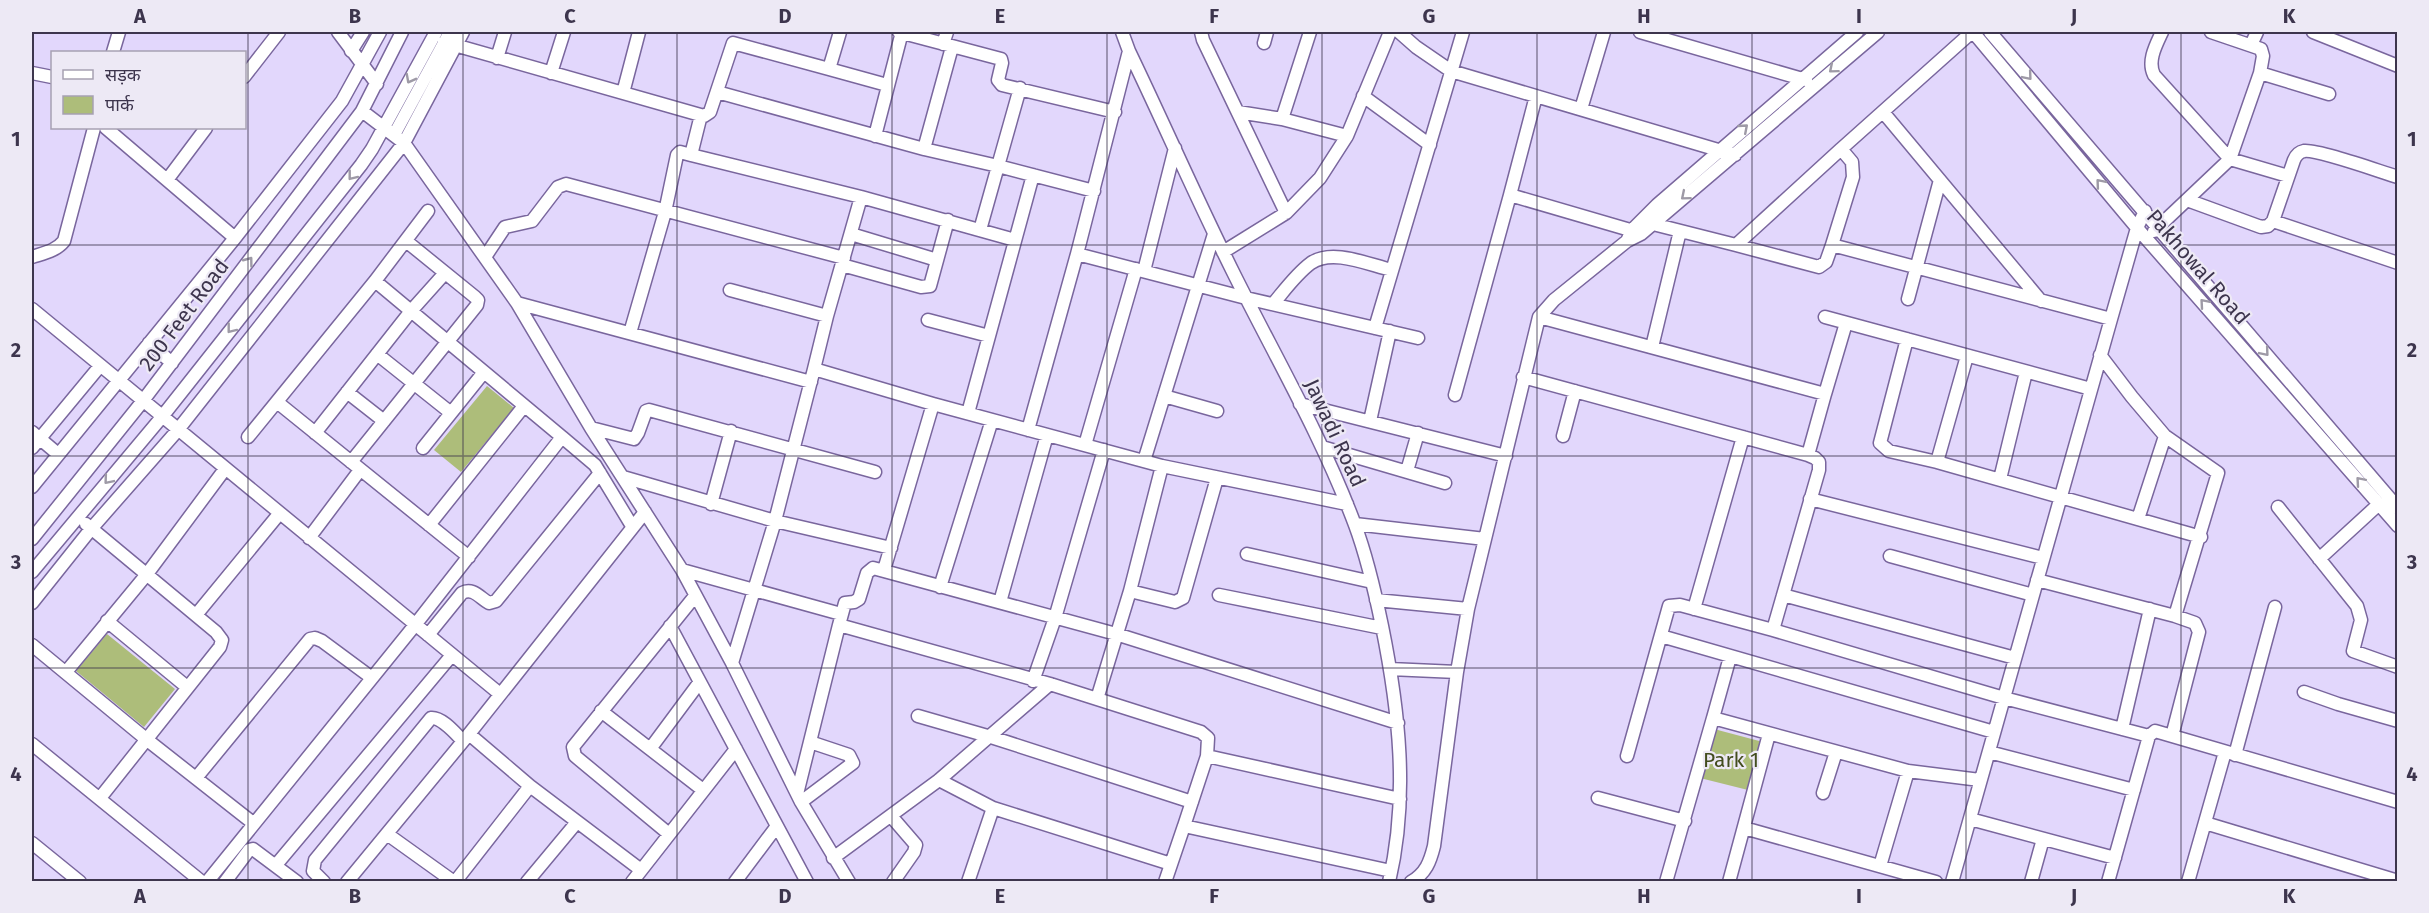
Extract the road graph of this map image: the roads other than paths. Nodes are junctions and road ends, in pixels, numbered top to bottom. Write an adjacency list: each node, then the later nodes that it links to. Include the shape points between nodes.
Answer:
1 (119, 32): 34 (street)
2 (279, 32): 46 (street)
3 (338, 32): 35 (street)
4 (363, 32): 35 (street)
5 (380, 32): 40 (street)
6 (402, 32): 50 (street, 200 Feet Road)
7 (436, 32): 68 (street, one-way to 68)
8 (463, 32): 31 (street)
9 (505, 32): 38 (street)
10 (564, 32): 45 (street)
11 (639, 32): 54 (street)
12 (840, 32): 41 (street)
13 (900, 32): 33 (street); 51 (street)
14 (947, 32): 33 (street)
15 (1122, 32): 36 (street, Jawadi Road)
16 (1201, 32): 61 (street)
17 (1310, 32): 64 (street)
18 (1390, 32): 56 (street)
19 (1399, 32): 42 (street)
20 (1463, 32): 42 (street)
21 (1604, 32): 58 (street)
22 (1640, 32): 48 (street)
23 (1857, 32): 48 (street)
24 (1878, 32): 49 (street, one-way to 49)
25 (1973, 32): 62 (street); 98 (street, Pakhowal Road, one-way to 25)
26 (1990, 32): 91 (street, Pakhowal Road, one-way to 91)
27 (2162, 32): 79 (street, via 2150,68)
28 (2211, 32): 32 (street)
29 (2257, 32): 32 (street)
30 (2313, 32): 39 (street)
31 (449, 40): 38 (street); 68 (street); 71 (street)
32 (2251, 45): 44 (street, via 2263,51)
33 (947, 46): 52 (street, via 1001,59 999,83); 74 (street)
34 (113, 51)
35 (351, 51): 40 (street)
36 (1129, 51): 60 (street); 73 (street, Jawadi Road)
37 (2397, 54): 39 (street)
38 (498, 58): 45 (street)
39 (2392, 63)
40 (362, 65): 50 (street); 104 (street, via 342,101)
41 (829, 69): 51 (street); 53 (street, via 747,40 730,46)
42 (1451, 71): 57 (street); 72 (street)
43 (32, 72): 47 (street)
44 (2260, 72): 55 (street); 79 (street)
45 (551, 73): 54 (street)
46 (246, 74)
47 (51, 76)
48 (1801, 79): 49 (street); 76 (street, one-way to 48)
49 (1816, 83): 77 (street)
50 (377, 84): 59 (street, 200 Feet Road)
51 (887, 85): 69 (street)
52 (1020, 88): 60 (street); 80 (street)
53 (717, 92): 63 (street, via 710,112); 69 (street)
54 (623, 93): 63 (street)
55 (2330, 94)
56 (1363, 96): 70 (street); 72 (street)
57 (1536, 96): 58 (street); 87 (street)
58 (1581, 109): 76 (street)
59 (362, 111): 68 (street); 149 (street, 200 Feet Road, one-way to 59)
60 (1115, 112): 86 (street)
61 (1238, 112): 64 (street); 93 (street)
62 (1883, 112): 75 (street); 85 (street)
63 (701, 115): 78 (street)
64 (1281, 119): 70 (street)
65 (94, 129): 112 (street, via 64,241 51,251)
66 (107, 129): 84 (street)
67 (205, 129): 84 (street)
68 (389, 131): 71 (street); 172 (street, one-way to 172)
69 (875, 136): 74 (street)
70 (1347, 136): 93 (street, via 1320,178)
71 (404, 143): 113 (street); 178 (street)
72 (1430, 145): 119 (street)
73 (1175, 148): 102 (street, Jawadi Road); 118 (street)
74 (924, 149): 80 (street)
75 (1841, 149): 108 (street); 109 (street, via 1852,162 1852,177)
76 (1719, 150): 77 (street); 96 (street)
77 (1735, 154): 96 (street, one-way to 96)
78 (691, 155): 88 (street); 92 (street, via 677,155)
79 (2229, 159): 82 (street); 89 (street)
80 (998, 166): 81 (street); 99 (street)
81 (1033, 175): 86 (street); 106 (street)
82 (2288, 176): 83 (street, via 2296,155 2308,151); 95 (street)
83 (2397, 177)
84 (167, 180): 104 (street)
85 (1940, 180): 117 (street); 126 (street)
86 (1094, 191): 111 (street)
87 (1510, 195): 103 (street); 162 (street)
88 (861, 197): 94 (street); 101 (street)
89 (2187, 200): 95 (street, via 2261,227); 97 (street)
90 (428, 211): 107 (street)
91 (2145, 211): 97 (street, Pakhowal Road); 98 (street)
92 (665, 212): 113 (street, via 562,184 532,221 505,227); 115 (street); 139 (street)
93 (1286, 213): 110 (street)
94 (948, 220): 99 (street); 114 (street)
95 (2272, 220): 116 (street)
96 (1647, 222): 100 (street); 103 (street)
97 (2158, 226): 105 (street); 216 (street, Pakhowal Road, one-way to 216)
98 (2138, 228): 105 (street, Pakhowal Road); 134 (street)
99 (980, 230): 106 (street)
100 (1680, 231): 108 (street); 145 (street)
101 (850, 234): 114 (street); 115 (street)
102 (1214, 234): 110 (street, Jawadi Road); 122 (street)
103 (1633, 235): 132 (street)
104 (235, 238): 144 (street)
105 (2147, 238): 214 (street, Pakhowal Road, one-way to 105)
106 (1015, 240): 140 (street)
107 (405, 241): 120 (street); 121 (street)
108 (1736, 245): 109 (street, via 1819,267 1826,262)
109 (1832, 245): 117 (street)
110 (1223, 252): 124 (street, Jawadi Road)
111 (1077, 254): 118 (street); 177 (street)
112 (32, 257)
113 (485, 257): 127 (street)
114 (937, 260): 115 (street, via 932,282 926,288)
115 (843, 262): 131 (street)
116 (2397, 263)
117 (1917, 267): 125 (street); 126 (street)
118 (1140, 270): 122 (street); 189 (street)
119 (1392, 270): 128 (street, via 1348,259 1324,258 1302,271); 137 (street)
120 (445, 273): 130 (street); 143 (street, via 478,300)
121 (375, 281): 130 (street); 165 (street)
122 (1198, 286): 124 (street); 163 (street)
123 (730, 290): 131 (street)
124 (1246, 298): 128 (street); 167 (street, Jawadi Road)
125 (1908, 299)
126 (2041, 301): 134 (street)
127 (517, 303): 139 (street); 176 (street)
128 (1273, 304): 137 (street)
129 (32, 309): 150 (street)
130 (411, 311): 143 (street); 146 (street)
131 (826, 316): 151 (street)
132 (1539, 316): 145 (street); 154 (street)
133 (1825, 317): 136 (street)
134 (2111, 319): 147 (street)
135 (928, 320): 140 (street)
136 (1846, 323): 142 (street); 161 (street)
137 (1375, 328): 138 (street)
138 (1390, 332): 141 (street); 175 (street)
139 (630, 333): 157 (street)
140 (989, 336): 171 (street)
141 (1418, 338)
142 (1907, 339): 148 (street); 198 (street, via 1880,444 1889,451)
143 (447, 341): 152 (street); 156 (street)
144 (149, 343): 149 (street); 155 (street)
145 (1652, 347): 161 (street)
146 (377, 354): 156 (street); 159 (street)
147 (2100, 355): 158 (street); 184 (street)
148 (1967, 356): 153 (street); 198 (street)
149 (172, 363): 164 (street, 200 Feet Road)
150 (100, 366): 155 (street); 188 (street)
151 (814, 369): 157 (street); 166 (street)
152 (484, 372): 168 (street); 170 (street)
153 (2026, 372): 158 (street); 207 (street)
154 (1523, 377): 160 (street); 196 (street)
155 (117, 381): 164 (street); 194 (street)
156 (414, 382): 170 (street); 174 (street)
157 (811, 382): 192 (street)
158 (2091, 389): 210 (street)
159 (347, 392): 174 (street); 180 (street)
160 (1575, 392): 183 (street); 187 (street)
161 (1826, 394): 195 (street)
162 (1455, 395)
163 (1164, 396): 169 (street); 197 (street)
164 (142, 402): 172 (street); 229 (street, 200 Feet Road)
165 (277, 402): 180 (street); 185 (street)
166 (933, 404): 171 (street); 231 (street)
167 (1300, 404): 175 (street); 190 (street, Jawadi Road)
168 (524, 406): 186 (street); 223 (street)
169 (1217, 411)
170 (451, 413): 191 (street)
171 (968, 414): 173 (street)
172 (161, 418): 178 (street); 219 (street, one-way to 219)
173 (992, 420): 177 (street); 243 (street)
174 (384, 421): 199 (street)
175 (1370, 421): 181 (street)
176 (591, 428): 179 (street, via 634,439 649,410); 205 (street)
177 (1028, 430): 182 (street)
178 (177, 431): 201 (street); 226 (street)
179 (731, 431): 192 (street); 212 (street)
180 (315, 433): 199 (street)
181 (1418, 433): 196 (street); 202 (street)
182 (1047, 435): 189 (street); 251 (street)
183 (1563, 436)
184 (2165, 436): 220 (street); 227 (street, via 2218,473)
185 (248, 437)
186 (562, 437): 204 (street); 234 (street)
187 (1743, 437): 195 (street); 255 (street)
188 (34, 440): 194 (street)
189 (1085, 445): 193 (street)
190 (1322, 447): 202 (street); 213 (street, Jawadi Road)
191 (423, 448)
192 (794, 448): 203 (street); 221 (street)
193 (1104, 450): 197 (street); 259 (street)
194 (58, 453): 209 (street)
195 (1808, 455): 211 (street, via 1820,464)
196 (1506, 456): 230 (street)
197 (1144, 461): 200 (street)
198 (1937, 462): 207 (street)
199 (356, 466): 223 (street); 228 (street)
200 (1162, 466): 206 (street); 245 (street)
201 (225, 470): 218 (street); 240 (street)
202 (1407, 471): 208 (street)
203 (875, 472)
204 (600, 473): 224 (street); 267 (street, via 496,601 489,603 466,591)
205 (623, 477): 212 (street); 217 (street)
206 (1217, 478): 213 (street); 245 (street, via 1182,598 1175,602)
207 (2000, 479): 210 (street)
208 (1445, 483)
209 (32, 487)
210 (2060, 497): 220 (street); 235 (street)
211 (1810, 499): 235 (street); 249 (street)
212 (711, 504): 221 (street)
213 (1347, 504): 222 (street, Jawadi Road)
214 (2379, 504): 225 (street, Pakhowal Road); 236 (street)
215 (2278, 507): 236 (street)
216 (2397, 508)
217 (645, 512): 224 (street); 237 (street)
218 (279, 514): 228 (street); 257 (street)
219 (77, 517): 226 (street); 239 (street)
220 (2138, 519): 227 (street)
221 (775, 521): 231 (street); 244 (street)
222 (1355, 524): 230 (street); 242 (street, Jawadi Road)
223 (429, 525): 234 (street)
224 (632, 526): 284 (street)
225 (2397, 526)
226 (91, 529): 240 (street); 252 (street)
227 (2201, 537): 258 (street)
228 (309, 538): 262 (street)
229 (32, 539)
230 (1485, 539): 254 (street)
231 (891, 548): 238 (street)
232 (1247, 554): 242 (street)
233 (1890, 556): 247 (street)
234 (469, 557): 262 (street)
235 (2043, 558): 241 (street)
236 (2319, 559): 274 (street, via 2360,614 2353,651)
237 (682, 570): 244 (street); 248 (street)
238 (884, 570): 243 (street); 260 (street, via 868,570 859,599 845,603)
239 (32, 572)
240 (147, 574): 257 (street); 261 (street)
241 (2037, 580): 247 (street); 256 (street)
242 (1372, 582): 250 (street, Jawadi Road)
243 (940, 586): 251 (street)
244 (753, 590): 260 (street); 273 (street)
245 (1130, 591): 266 (street)
246 (1219, 595): 264 (street)
247 (2033, 595): 272 (street)
248 (695, 596): 263 (street); 273 (street)
249 (1783, 596): 265 (street); 272 (street)
250 (1376, 600): 254 (street); 264 (street, Jawadi Road)
251 (1000, 602): 259 (street)
252 (32, 603)
253 (2275, 607): 306 (street)
254 (1468, 609): 277 (street)
255 (1694, 609): 265 (street); 268 (street, via 1669,606)
256 (2150, 609): 258 (street); 292 (street)
257 (196, 615): 282 (street, via 222,640)
258 (2175, 616): 296 (street, via 2195,623 2199,632)
259 (1054, 618): 266 (street); 279 (street)
260 (840, 619): 279 (street); 300 (street)
261 (106, 621): 276 (street); 282 (street)
262 (415, 625): 267 (street); 278 (street)
263 (670, 626): 280 (street); 287 (street)
264 (1382, 628): 275 (street, Jawadi Road)
265 (1773, 630): 285 (street)
266 (1116, 634): 286 (street); 291 (street)
267 (428, 635): 270 (street)
268 (1661, 636): 271 (street); 308 (street)
269 (32, 645): 276 (street)
270 (452, 655): 284 (street); 340 (street)
271 (1730, 657): 289 (street); 293 (street)
272 (2015, 658): 285 (street)
273 (732, 663): 318 (street)
274 (2397, 667)
275 (1390, 669): 277 (street); 291 (street, Jawadi Road)
276 (66, 672): 299 (street)
277 (1457, 672): 361 (street, via 1434,846 1423,874)
278 (372, 678): 310 (street, via 322,641 310,639); 328 (street)
279 (1033, 681): 281 (street)
280 (699, 683): 302 (street); 303 (street)
281 (1050, 684): 286 (street); 297 (street)
282 (187, 687): 299 (street)
283 (2304, 692): 290 (street)
284 (501, 694): 298 (street)
285 (2004, 698): 292 (street); 293 (street)
286 (1097, 699): 307 (street, via 1207,735)
287 (601, 711): 302 (street); 334 (street, via 575,743 573,752)
288 (918, 716): 297 (street)
289 (1713, 718): 294 (street); 326 (street)
290 (2397, 721)
291 (1398, 723): 320 (street, Jawadi Road)
292 (2122, 729): 295 (street)
293 (1994, 732): 305 (street)
294 (1769, 734): 304 (street); 332 (street)
295 (2149, 736): 296 (street, via 2158,731); 315 (street)
296 (2172, 736): 306 (street)
297 (991, 737): 311 (street); 321 (street)
298 (466, 738): 313 (street); 333 (street); 351 (street, via 436,717 431,718 315,860 313,871)
299 (146, 739): 310 (street); 317 (street)
300 (810, 742): 318 (street); 318 (street, via 849,755 853,763)
301 (32, 744): 317 (street)
302 (650, 749): 314 (street)
303 (736, 749): 314 (street); 330 (street)
304 (1836, 752): 309 (street); 316 (street)
305 (1989, 752): 312 (street); 315 (street)
306 (2230, 754): 322 (street); 329 (street)
307 (1207, 756): 320 (street); 321 (street)
308 (1627, 756)
309 (1908, 771): 312 (street); 341 (street)
310 (196, 778): 328 (street)
311 (939, 780): 323 (street); 324 (street)
312 (1980, 780): 325 (street)
313 (530, 786): 327 (street); 352 (street)
314 (703, 790): 334 (street)
315 (2134, 790): 338 (street)
316 (1823, 793)
317 (100, 798): 347 (street)
318 (799, 798): 337 (street)
319 (1598, 798): 326 (street)
320 (1400, 800): 343 (street, Jawadi Road)
321 (1192, 802): 331 (street)
322 (2397, 802)
323 (993, 808): 339 (street); 359 (street)
324 (891, 816): 337 (street); 358 (street, via 916,845)
325 (1970, 819): 335 (street); 365 (street)
326 (1685, 821): 362 (street)
327 (577, 822): 342 (street); 353 (street)
328 (253, 823): 348 (street)
329 (2205, 823): 345 (street); 368 (street)
330 (777, 826): 355 (street); 356 (street)
331 (1184, 826): 339 (street); 343 (street)
332 (1744, 828): 341 (street); 363 (street)
333 (387, 834): 344 (street); 352 (street)
334 (669, 834): 342 (street)
335 (2043, 839): 338 (street); 366 (street)
336 (32, 843): 346 (street)
337 (833, 858): 357 (street)
338 (2115, 858): 367 (street)
339 (1171, 864): 360 (street)
340 (276, 865): 349 (street, via 249,850); 350 (street)
341 (1880, 866): 364 (street)
342 (640, 870): 354 (street)
343 (1390, 876)
344 (352, 880)
345 (2397, 880)
346 (80, 882)
347 (202, 882)
348 (207, 882)
349 (225, 882)
350 (297, 882)
351 (324, 882)
352 (455, 882)
353 (527, 882)
354 (632, 882)
355 (735, 882)
356 (807, 882)
357 (849, 882)
358 (893, 882)
359 (968, 882)
360 (1165, 882)
361 (1411, 882)
362 (1666, 882)
363 (1729, 882)
364 (1936, 882)
365 (1952, 882)
366 (2031, 882)
367 (2109, 882)
368 (2188, 882)

